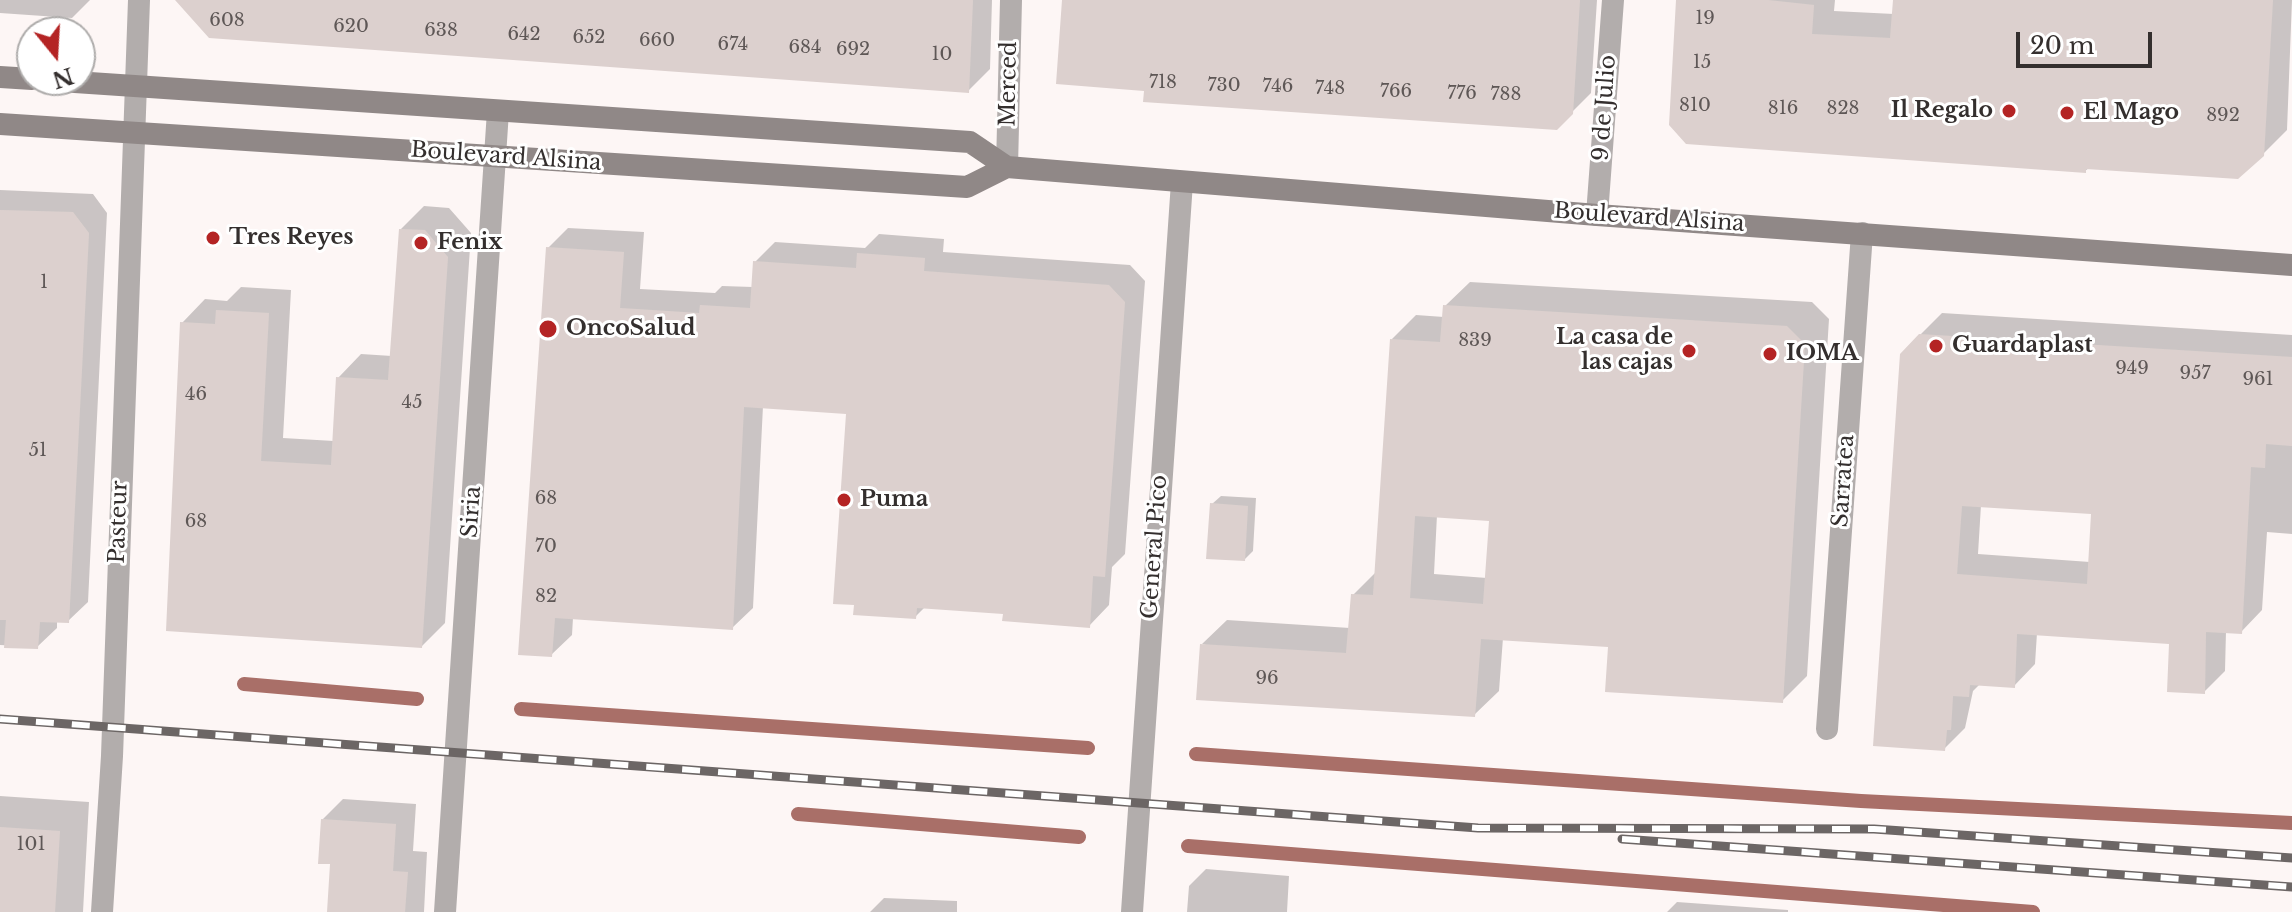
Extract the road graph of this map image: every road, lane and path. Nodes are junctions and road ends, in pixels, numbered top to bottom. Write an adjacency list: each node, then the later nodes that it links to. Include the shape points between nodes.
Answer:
1 (139, 0): 5 (street, Pasteur)
2 (1011, 0): 10 (street, Merced)
3 (1613, 0): 12 (street, 9 de Julio)
4 (96, 83): 5 (main road, Boulevard Alsina)
5 (135, 86): 6 (main road, Boulevard Alsina); 8 (street, Pasteur)
6 (498, 111): 9 (street, Siria); 10 (main road, Boulevard Alsina, via 970,142)
7 (0, 124): 8 (main road, Boulevard Alsina)
8 (132, 132): 9 (main road, Boulevard Alsina); 16 (street, Pasteur)
9 (496, 156): 10 (main road, Boulevard Alsina, via 967,187); 17 (street, Siria)
10 (1007, 167): 11 (main road, Boulevard Alsina)
11 (1182, 182): 12 (main road, Boulevard Alsina); 18 (street, General Pico)
12 (1597, 215): 13 (main road, Boulevard Alsina)
13 (1862, 233): 14 (main road, Boulevard Alsina); 15 (street, Sarratea)
14 (2292, 265)
15 (1827, 729)
16 (102, 912)
17 (445, 912)
18 (1132, 912)

